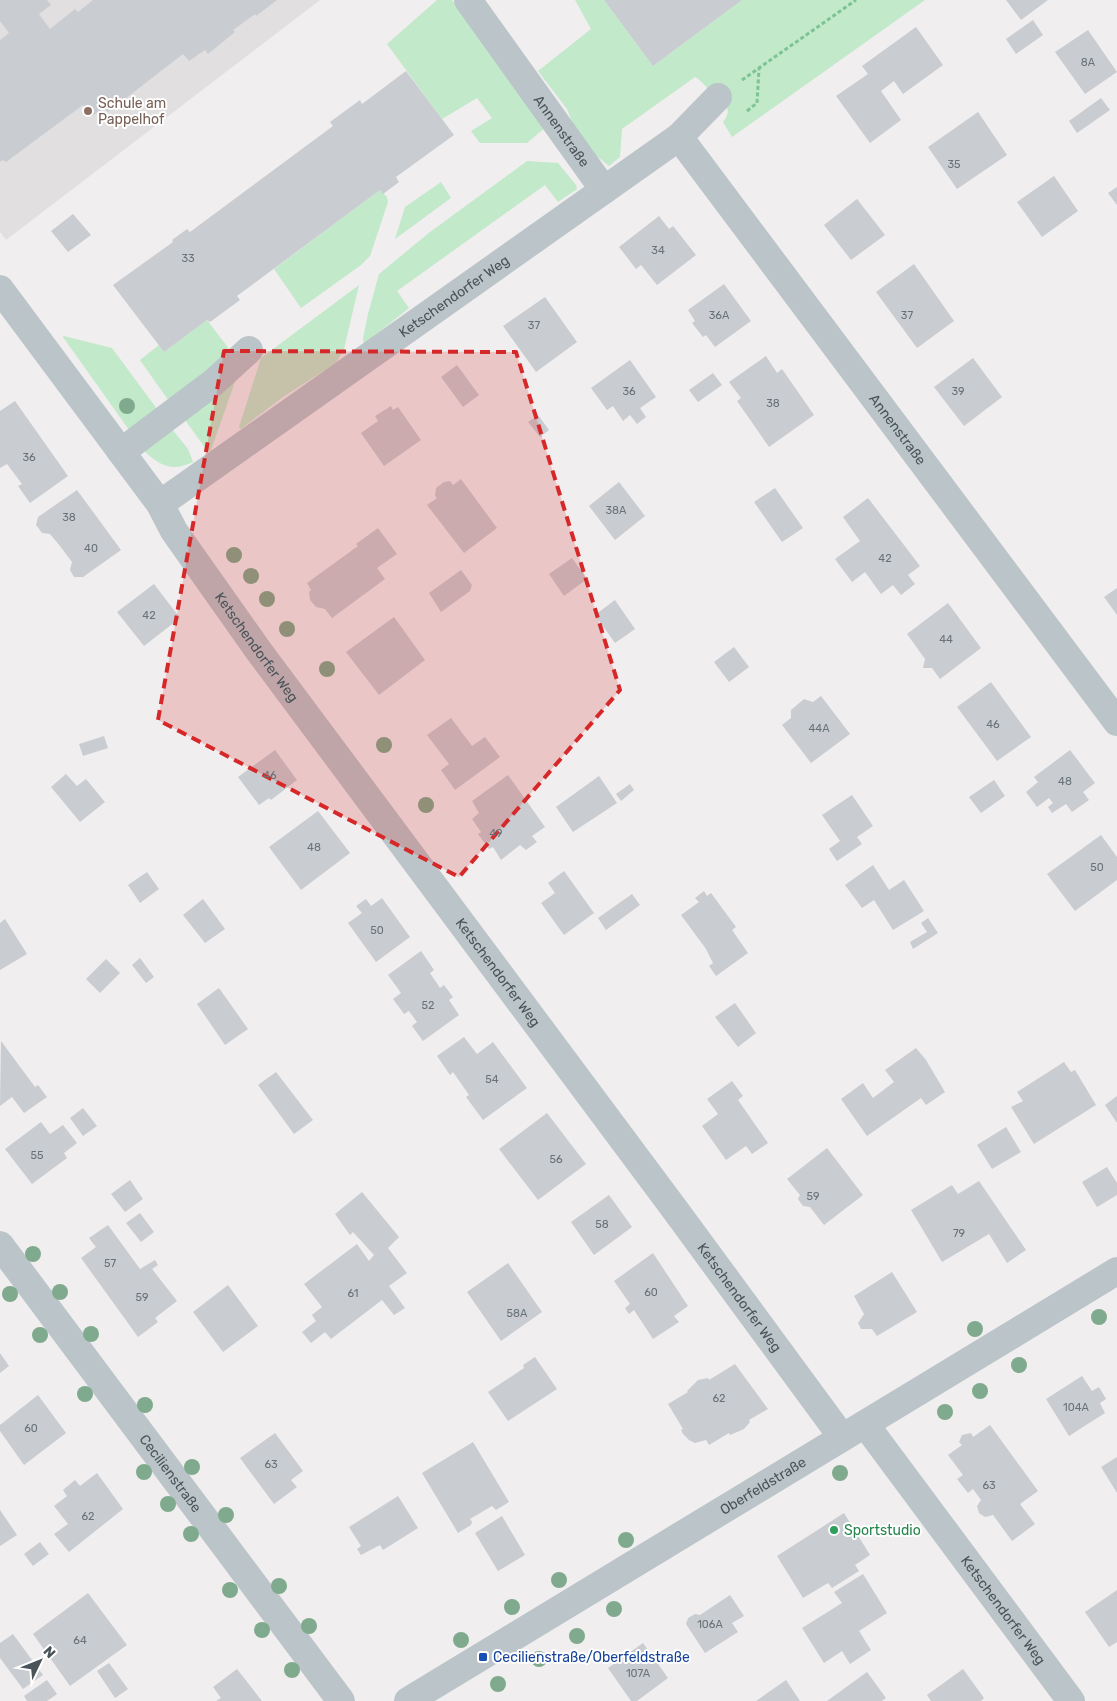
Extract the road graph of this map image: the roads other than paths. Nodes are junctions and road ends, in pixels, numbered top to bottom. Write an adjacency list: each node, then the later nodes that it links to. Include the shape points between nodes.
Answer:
1 (468, 0): 4 (street, Annenstraße)
2 (718, 97): 3 (street, Ketschendorfer Weg)
3 (679, 137): 4 (street, Ketschendorfer Weg); 9 (street, Annenstraße)
4 (604, 190): 8 (street, Ketschendorfer Weg)
5 (0, 288): 7 (street, Ketschendorfer Weg)
6 (249, 350): 7 (street, via 214,382)
7 (121, 452): 8 (street, Ketschendorfer Weg)
8 (160, 504): 12 (street, Ketschendorfer Weg, via 174,531 258,650 676,1210)
9 (1117, 722)
10 (0, 1245): 13 (street, Cecilienstraße)
11 (1117, 1271): 12 (street, Oberfeldstraße)
12 (854, 1431): 14 (street, Oberfeldstraße); 15 (street, Ketschendorfer Weg)
13 (341, 1701)
14 (408, 1701)
15 (1071, 1701)

